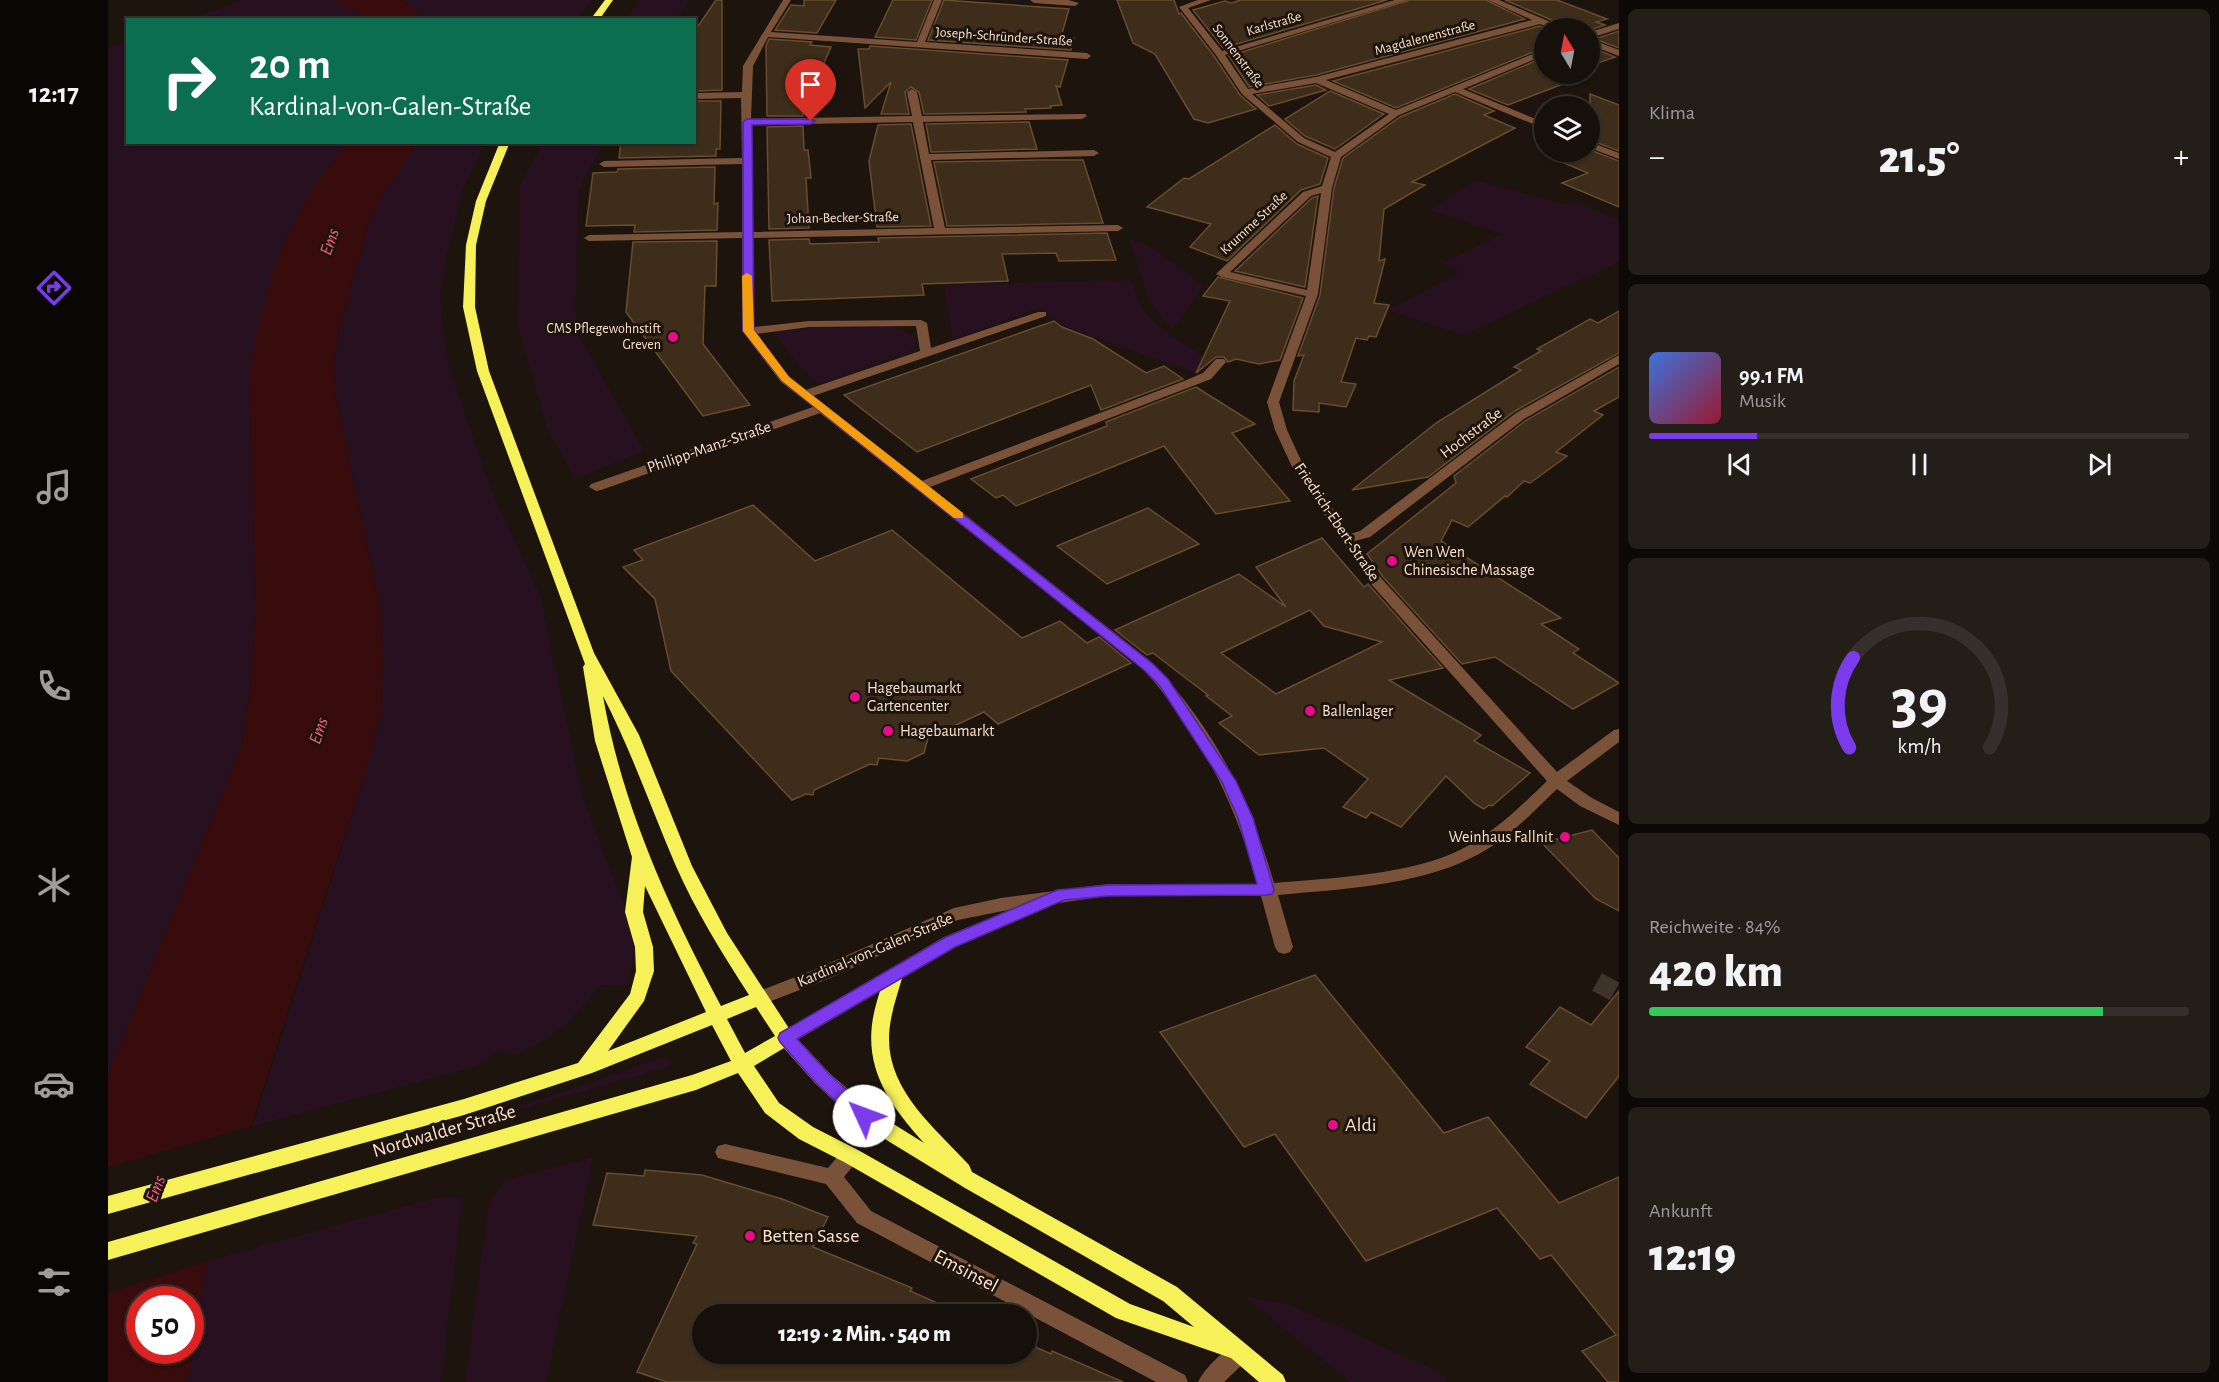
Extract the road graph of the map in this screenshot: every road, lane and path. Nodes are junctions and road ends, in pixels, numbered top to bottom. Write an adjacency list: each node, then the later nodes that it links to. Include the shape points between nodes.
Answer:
1 (609, 0): 9 (main road)
2 (787, 0): 14 (street)
3 (938, 0): 15 (street, Joseph-Schründer-Straße)
4 (1034, 0): 8 (street)
5 (1207, 0): 18 (street, Sonnenstraße, via 1183,7)
6 (1404, 0): 18 (street, Karlstraße)
7 (1492, 0): 10 (street)
8 (1075, 3)
9 (596, 18)
10 (1534, 18)
11 (1534, 23): 21 (street, Magdalenenstraße)
12 (1619, 27): 13 (street)
13 (1600, 32)
14 (765, 34): 15 (street, Joseph-Schründer-Straße); 25 (street, via 748,66)
15 (920, 45): 19 (street, Joseph-Schründer-Straße)
16 (1600, 46): 17 (street)
17 (1619, 53)
18 (1220, 54): 24 (street, Sonnenstraße)
19 (1087, 56)
20 (1534, 56): 22 (street)
21 (1317, 80): 24 (street, Magdalenenstraße); 27 (street)
22 (1453, 88): 27 (street); 30 (street)
23 (912, 92): 29 (street)
24 (1245, 92): 35 (street, Sonnenstraße, via 1301,140)
25 (746, 95): 26 (street); 31 (street)
26 (696, 96)
27 (1396, 113): 35 (street)
28 (1082, 116): 29 (street)
29 (918, 120): 31 (street); 37 (street)
30 (1534, 121)
31 (747, 122): 38 (street)
32 (505, 144): 56 (main road, via 480,201 471,245 469,307 483,371)
33 (1600, 149): 36 (street)
34 (1094, 153): 37 (street)
35 (1336, 156): 40 (street, Friedrich-Ebert-Straße)
36 (1619, 156)
37 (927, 157): 42 (street)
38 (747, 161): 39 (street); 43 (street)
39 (604, 164)
40 (1327, 188): 45 (street, Friedrich-Ebert-Straße); 45 (street, Krumme Straße, via 1307,194 1222,274)
41 (1118, 228): 42 (street, Johan-Becker-Straße)
42 (940, 231): 43 (street, Johan-Becker-Straße)
43 (747, 235): 44 (street); 47 (street)
44 (589, 238)
45 (1312, 294): 55 (street, Friedrich-Ebert-Straße, via 1273,402 1299,469)
46 (1042, 314): 48 (street)
47 (748, 331): 48 (street, via 808,324 921,322); 51 (street, via 785,379)
48 (926, 353): 51 (street)
49 (1619, 360): 55 (street, Hochstraße, via 1520,416 1365,534)
50 (1220, 362): 53 (street, via 1207,376 1188,384)
51 (806, 394): 52 (street)
52 (823, 408): 53 (street); 54 (street, Philipp-Manz-Straße)
53 (922, 486): 61 (street, via 1164,682 1229,781 1246,818)
54 (596, 487)
55 (1347, 539): 58 (street, Friedrich-Ebert-Straße, via 1376,581)
56 (587, 652): 60 (main road, via 603,741); 65 (main road, via 631,735 684,867 720,936)
57 (1619, 734): 58 (street, Kardinal-von-Galen-Straße)
58 (1556, 781): 59 (street, Friedrich-Ebert-Straße); 61 (street, Kardinal-von-Galen-Straße, via 1488,841 1438,865 1364,881)
59 (1619, 819)
60 (640, 856): 66 (main road); 69 (main road, via 634,912 644,947 645,971 638,996)
61 (1267, 890): 62 (street, Kardinal-von-Galen-Straße); 63 (street)
62 (1062, 894): 64 (street, Kardinal-von-Galen-Straße, via 950,942); 65 (street, Kardinal-von-Galen-Straße, via 954,914)
63 (1284, 947)
64 (894, 975): 67 (street, Kardinal-von-Galen-Straße); 73 (main road, via 883,1005 879,1040 884,1073 897,1097)
65 (760, 998): 66 (main road, Nordwalder Straße); 67 (main road)
66 (717, 1017): 68 (main road); 69 (main road, Nordwalder Straße)
67 (786, 1038): 68 (main road, Nordwalder Straße); 73 (main road, via 864,1116)
68 (741, 1064): 71 (main road, via 772,1108); 75 (main road, Nordwalder Straße, via 696,1082)
69 (585, 1068): 74 (main road, Nordwalder Straße, via 464,1107)
70 (725, 1152): 72 (street)
71 (851, 1156): 72 (street); 76 (main road, via 1123,1311)
72 (832, 1177): 77 (street, Emsinsel, via 864,1217)
73 (972, 1182): 76 (main road, via 1170,1294)
74 (108, 1205)
75 (108, 1251)
76 (1239, 1353): 78 (street); 79 (main road)
77 (1177, 1382)
78 (1209, 1382)
79 (1275, 1382)

